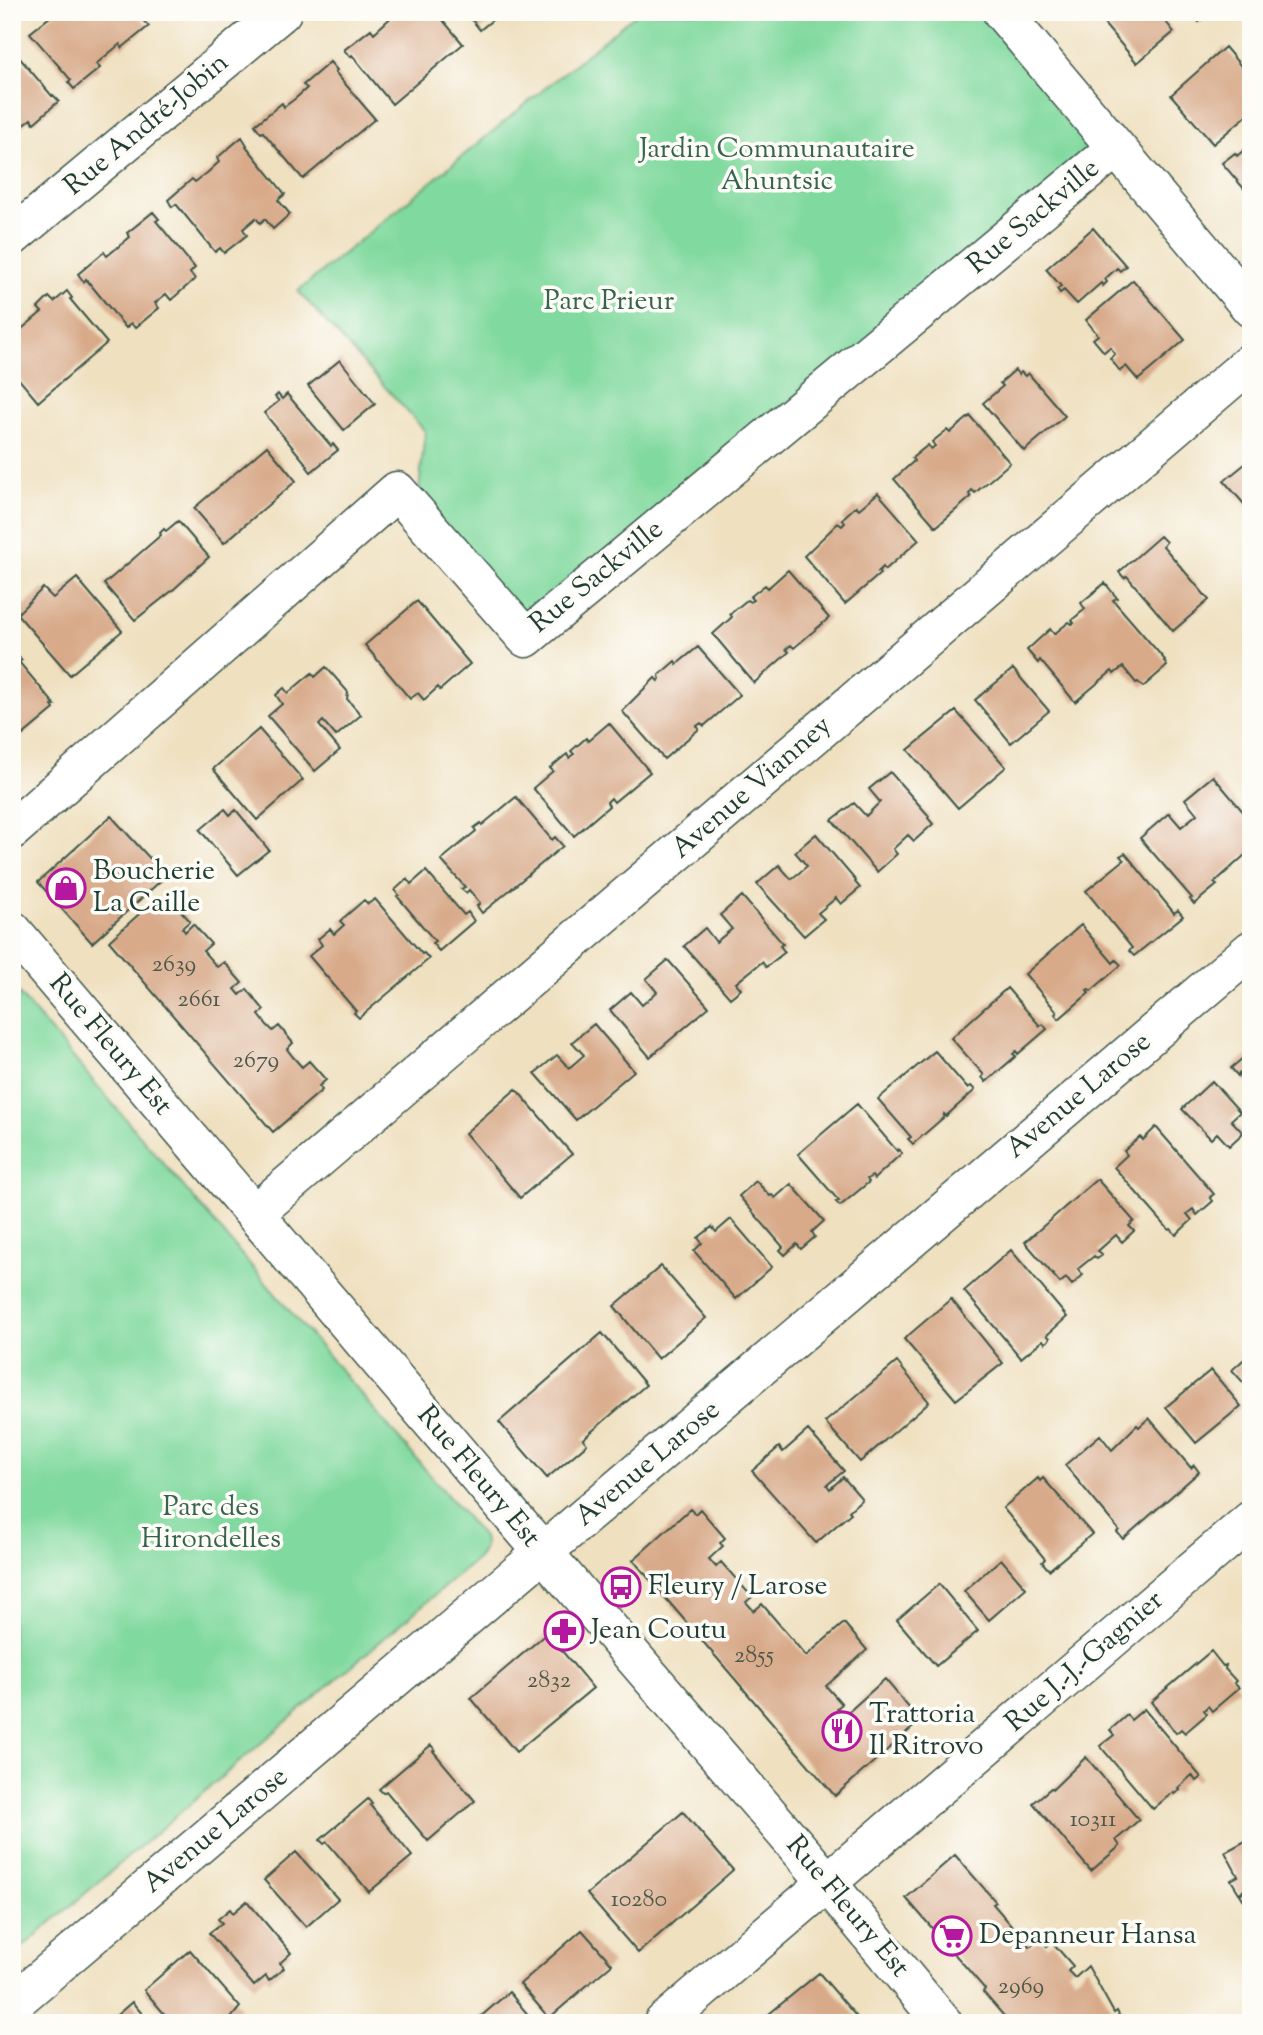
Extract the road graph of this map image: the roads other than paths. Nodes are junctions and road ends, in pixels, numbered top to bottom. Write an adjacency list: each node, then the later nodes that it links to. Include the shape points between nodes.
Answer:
1 (282, 12): 4 (street, Rue André-Jobin)
2 (1002, 12): 3 (street)
3 (1116, 148): 5 (street); 7 (street, Rue Sackville, via 526,638 397,491)
4 (12, 237)
5 (1251, 308)
6 (1251, 362): 10 (street, Avenue Vianney)
7 (12, 830)
8 (12, 930): 10 (street, Rue Fleury Est)
9 (1251, 950): 12 (street, Avenue Larose)
10 (254, 1214): 12 (street, Rue Fleury Est)
11 (1251, 1520): 13 (street, Rue J.-J.-Gagnier)
12 (543, 1553): 13 (street, Rue Fleury Est); 14 (street, Avenue Larose)
13 (828, 1883): 15 (street, Rue J.-J.-Gagnier); 16 (street, Rue Fleury Est)
14 (12, 2004)
15 (674, 2019)
16 (943, 2023)

